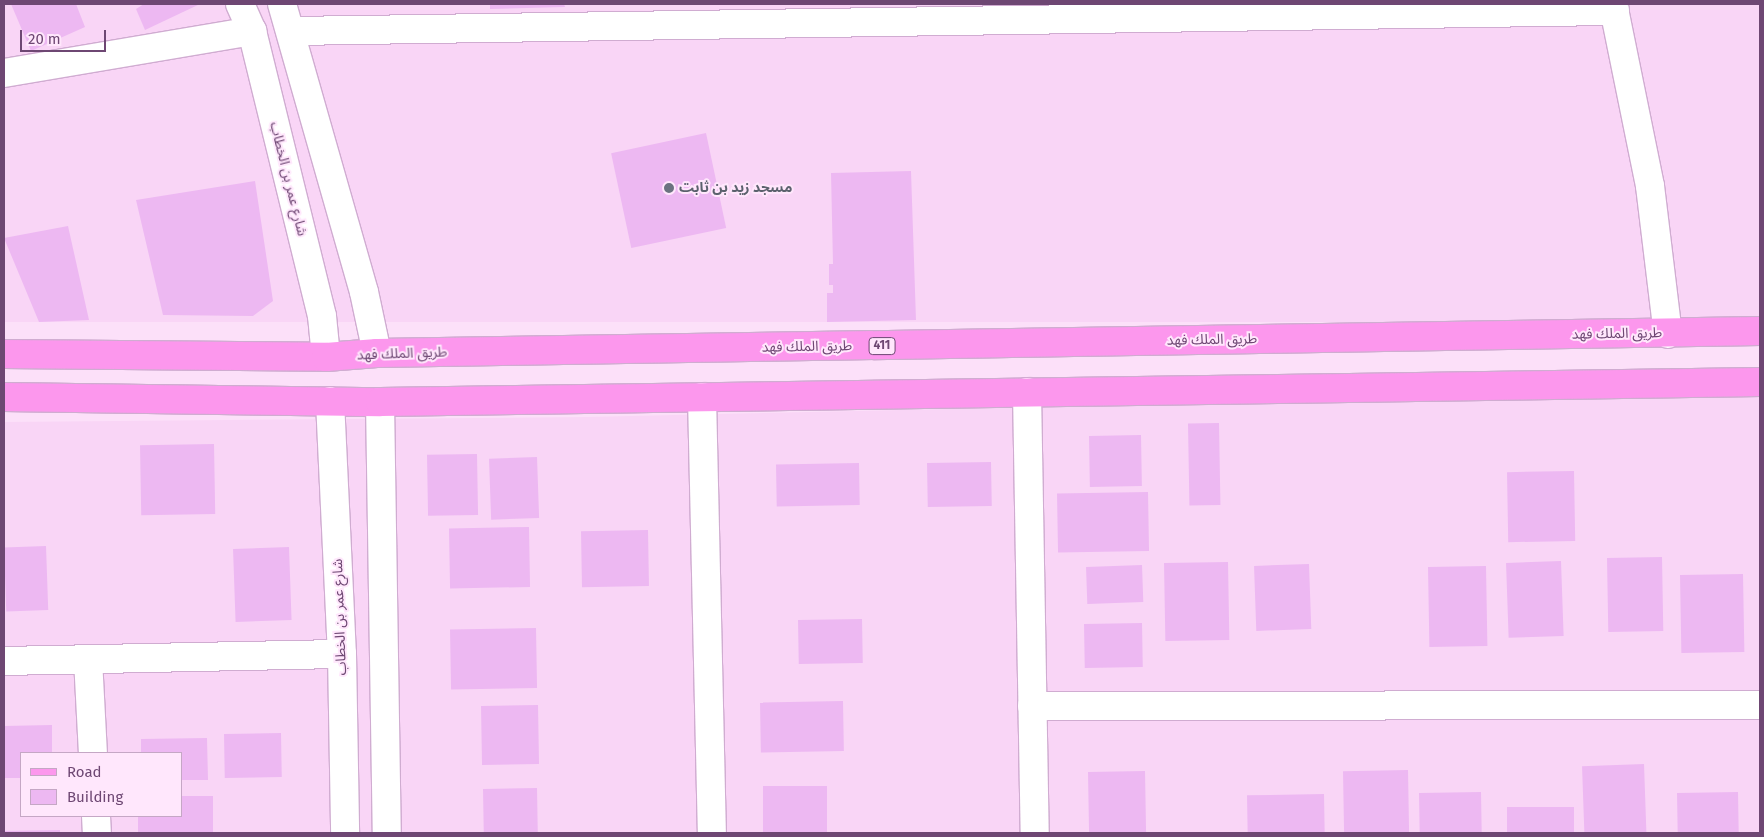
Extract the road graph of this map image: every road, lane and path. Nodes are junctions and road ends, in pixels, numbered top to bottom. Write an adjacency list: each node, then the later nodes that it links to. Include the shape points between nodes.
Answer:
1 (240, 4): 4 (street, شارع عمر بن الخطاب)
2 (282, 4): 5 (street)
3 (1614, 8): 5 (street); 8 (street, via 1650,186)
4 (252, 31): 6 (street); 11 (street, شارع عمر بن الخطاب, via 322,316)
5 (292, 31): 9 (street, via 364,292)
6 (4, 73)
7 (1760, 331): 8 (main road, طريق الملك فهد / 411)
8 (1668, 334): 9 (main road, طريق الملك فهد / 411)
9 (377, 353): 11 (main road, طريق الملك فهد / 411)
10 (4, 354): 11 (main road, طريق الملك فهد / 411)
11 (326, 357)
12 (1760, 382): 13 (main road)
13 (1027, 392): 15 (main road); 22 (street)
14 (4, 397): 16 (main road)
15 (702, 397): 17 (main road); 28 (street)
16 (330, 401): 17 (main road); 18 (street, شارع عمر بن الخطاب)
17 (380, 402): 27 (street)
18 (342, 654): 19 (street); 26 (street, شارع عمر بن الخطاب)
19 (88, 659): 20 (street); 23 (street)
20 (4, 661)
21 (1760, 705): 22 (street)
22 (1032, 706): 29 (street)
23 (93, 752)
24 (96, 817): 25 (street)
25 (97, 833)
26 (344, 833)
27 (387, 833)
28 (712, 833)
29 (1035, 833)

